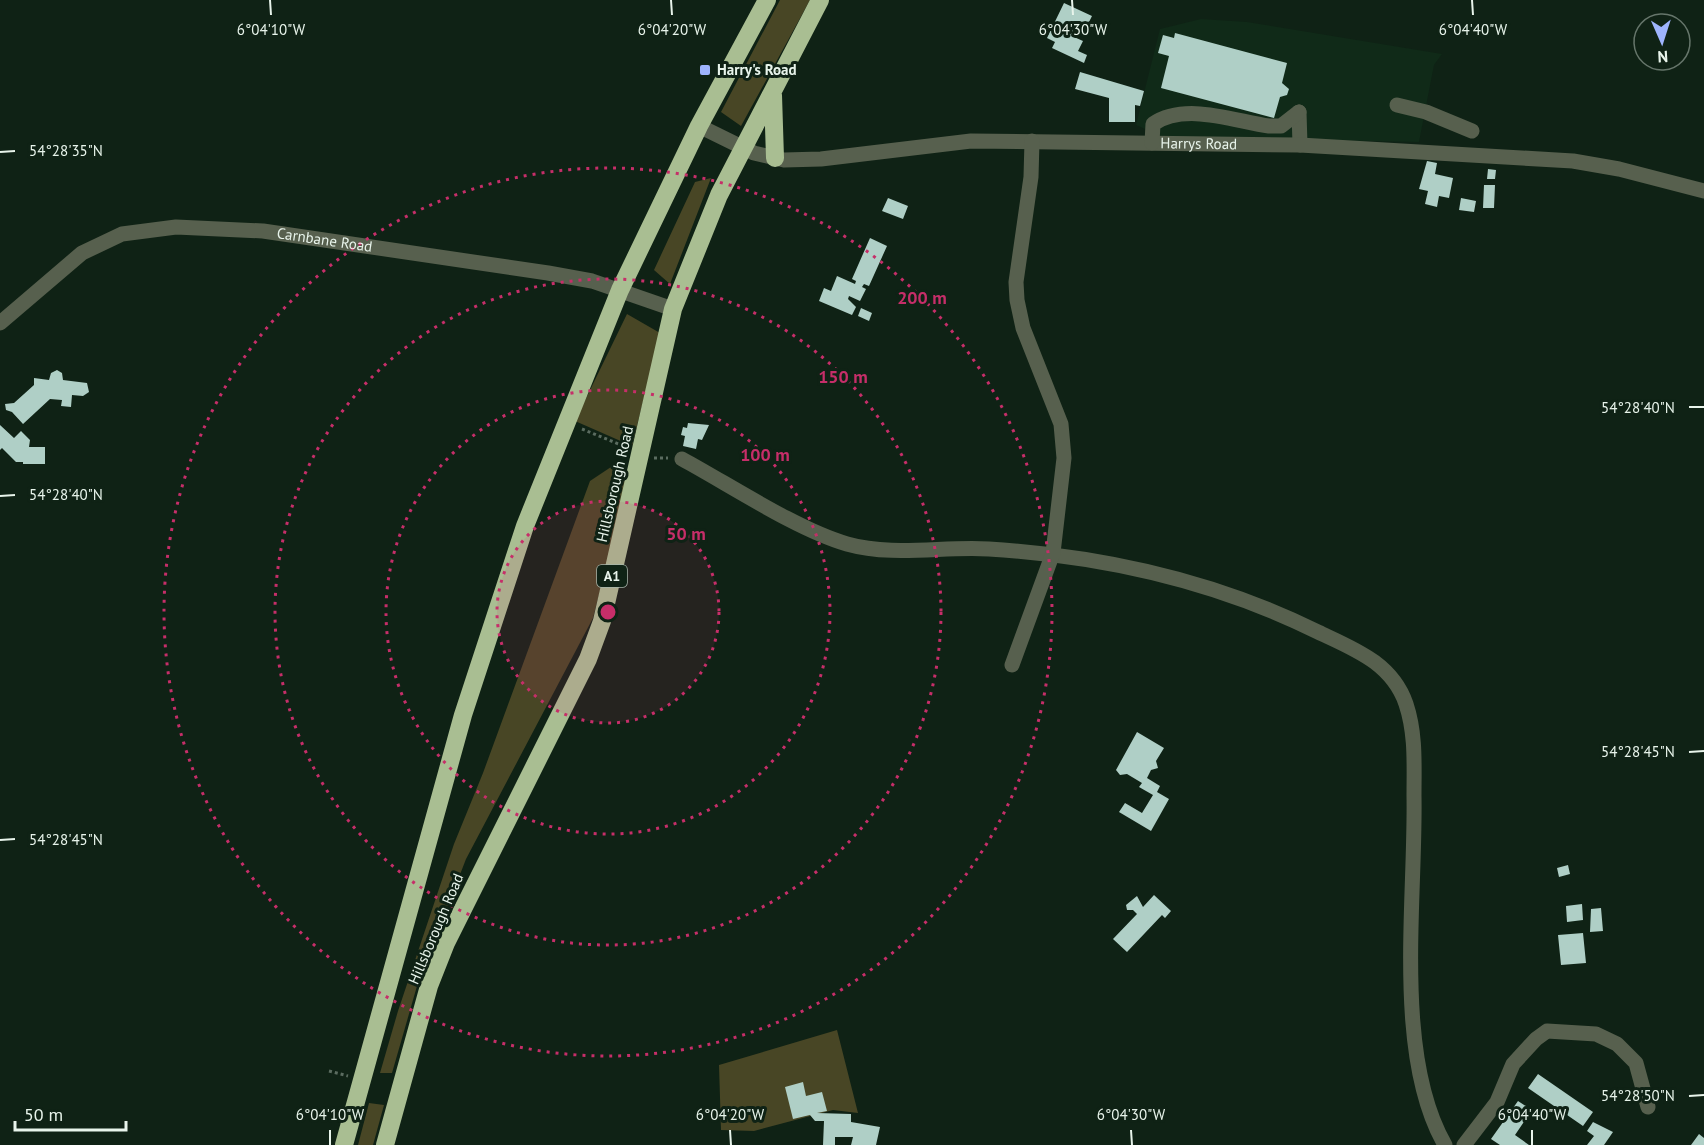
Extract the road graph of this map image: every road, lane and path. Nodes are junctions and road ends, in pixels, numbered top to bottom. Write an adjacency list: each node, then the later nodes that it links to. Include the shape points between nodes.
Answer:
1 (767, 0): 5 (highway, Hillsborough Road)
2 (820, 0): 3 (highway, Hillsborough Road / A1)
3 (773, 90): 10 (highway, Hillsborough Road / A1); 11 (highway)
4 (1397, 105): 6 (street)
5 (699, 126): 10 (street, Harrys Road); 13 (highway, Hillsborough Road)
6 (1472, 131)
7 (1032, 141): 8 (street, Harrys Road); 11 (street, Harrys Road, via 970,141 821,159); 19 (street, via 1031,177 1016,282 1023,328 1061,424 1064,458)
8 (1152, 143): 9 (street, Harrys Road); 9 (street, via 1153,124 1170,116 1187,113 1281,126 1299,112)
9 (1300, 146): 12 (street, Harrys Road, via 1573,161)
10 (744, 147): 11 (street, Harrys Road); 14 (highway, Hillsborough Road / A1, via 719,195)
11 (776, 158)
12 (1704, 191)
13 (620, 290): 14 (street, Carnbane Road); 15 (street, Carnbane Road, via 548,273 263,231 176,227 122,234 82,253); 16 (highway, Hillsborough Road)
14 (673, 309): 17 (highway, Hillsborough Road / A1)
15 (0, 322)
16 (566, 422): 17 (path); 22 (highway, Hillsborough Road, via 525,526 463,715)
17 (642, 453): 23 (highway, Hillsborough Road / A1, via 602,621 588,659 446,943 429,986)
18 (682, 459): 19 (street, via 811,530 847,544 878,550 985,548)
19 (1053, 553): 20 (street); 24 (street, via 1146,571 1232,594 1365,654 1396,682 1406,703 1413,735 1414,1024 1422,1082)
20 (1012, 665)
21 (1648, 1107): 25 (street, via 1636,1063 1617,1044 1596,1034 1547,1030 1513,1064 1497,1102)
22 (344, 1145)
23 (385, 1145)
24 (1445, 1145)
25 (1464, 1145)

